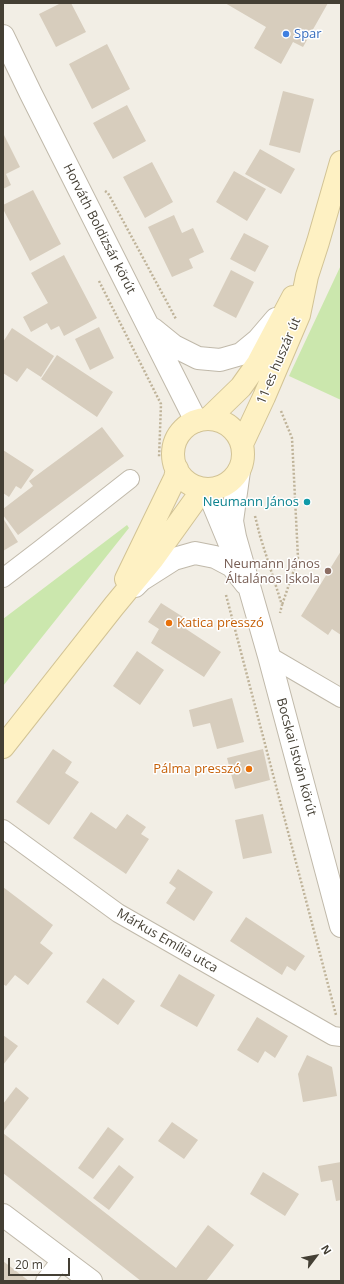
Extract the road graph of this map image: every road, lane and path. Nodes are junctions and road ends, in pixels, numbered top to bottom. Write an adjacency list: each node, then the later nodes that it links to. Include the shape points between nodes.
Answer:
1 (3, 36): 7 (street, Horváth Boldizsár körút)
2 (341, 162): 4 (main road, 11-es huszár út)
3 (102, 189): 8 (path, via 108,193)
4 (307, 276): 6 (main road, 11-es huszár út); 11 (main road, 11-es huszár út, via 299,315)
5 (99, 280): 12 (path, via 161,404)
6 (289, 303): 7 (street, via 258,340 240,354 220,360 198,358 174,346); 10 (main road, 11-es huszár út, via 254,369 241,387)
7 (148, 324): 10 (street, Horváth Boldizsár körút)
8 (180, 324)
9 (277, 415): 20 (path, via 280,408 292,438 298,558)
10 (202, 420): 11 (main road, via 222,422 232,428); 12 (main road, via 182,431 175,443 174,458)
11 (242, 444): 13 (main road, via 242,463)
12 (168, 465): 15 (main road, via 193,486); 21 (main road, via 175,478)
13 (239, 471): 15 (main road, via 230,482 219,488); 18 (street, Bocskai István körút, via 232,521)
14 (130, 479): 17 (street)
15 (205, 489): 18 (street, Bocskai István körút); 21 (main road)
16 (255, 514): 20 (path)
17 (3, 578)
18 (248, 587): 21 (street, via 232,566 212,556 195,553 174,559 141,580); 23 (street, Bocskai István körút)
19 (224, 588): 28 (path)
20 (282, 605): 22 (path)
21 (114, 606): 25 (main road)
22 (278, 620)
23 (269, 656): 24 (street); 27 (street, Bocskai István körút)
24 (341, 698)
25 (3, 747)
26 (3, 829): 28 (street, Márkus Emília utca, via 118,913 333,1036)
27 (341, 926)
28 (339, 1029)
29 (3, 1215): 30 (street)
30 (62, 1259): 31 (street); 32 (street)
31 (45, 1281)
32 (91, 1281)

